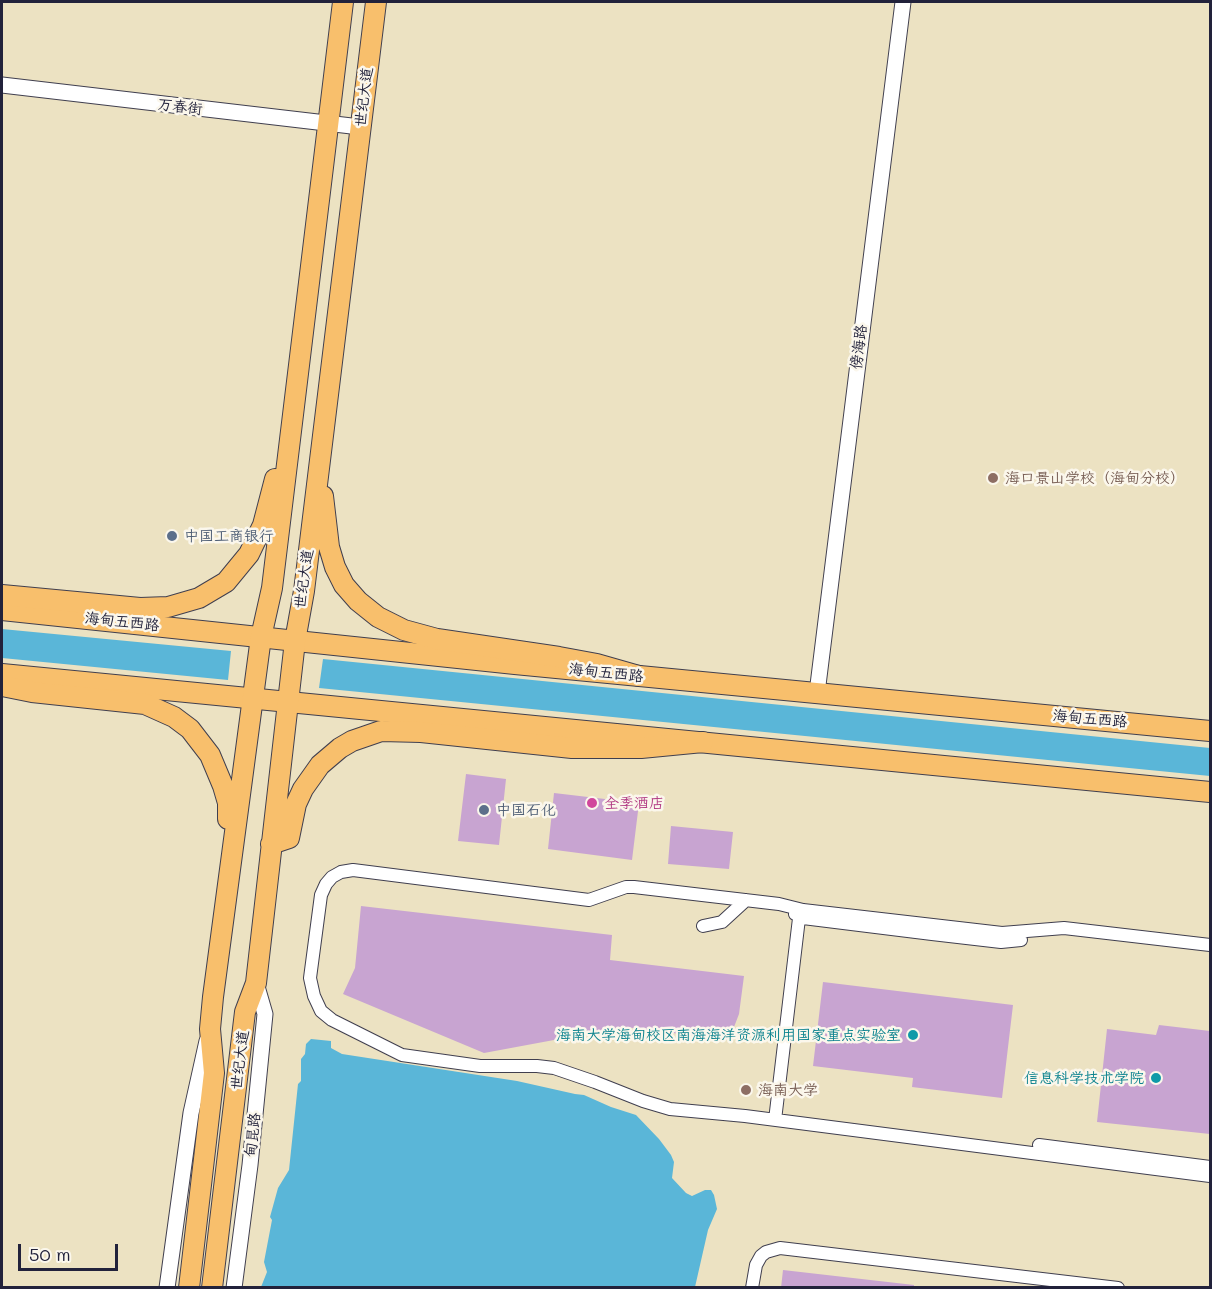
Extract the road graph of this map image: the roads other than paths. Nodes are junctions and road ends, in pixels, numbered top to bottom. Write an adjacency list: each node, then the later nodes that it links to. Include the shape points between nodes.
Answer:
1 (343, 2): 7 (main road, 世纪大道)
2 (376, 2): 8 (main road, 世纪大道)
3 (896, 2): 18 (street, 傍海路)
4 (903, 2): 18 (street, 傍海路)
5 (2, 85): 7 (street, 万春街)
6 (2, 92): 7 (street, 万春街)
7 (328, 128): 8 (street, 万春街); 9 (main road, 世纪大道)
8 (359, 131): 10 (main road, 世纪大道)
9 (290, 438): 11 (main road, via 279,461 252,550 232,576 210,593 185,603 149,608); 13 (main road, 世纪大道, via 272,588)
10 (320, 450): 14 (main road, 世纪大道); 16 (main road, via 325,465 324,515 335,567 344,585 378,617 404,630 437,639 578,660)
11 (2, 595)
12 (2, 610): 13 (main road, 海甸五西路)
13 (261, 637): 14 (main road, 海甸五西路); 19 (main road, 世纪大道)
14 (295, 641): 16 (main road, 海甸五西路); 20 (main road, 世纪大道)
15 (2, 674): 19 (main road)
16 (639, 676): 18 (main road, 海甸五西路)
17 (2, 686): 24 (main road, via 145,704 174,717 190,729 210,755 224,786 228,818)
18 (813, 693): 21 (main road, 海甸五西路)
19 (252, 698): 20 (main road); 24 (main road, 世纪大道)
20 (288, 703): 22 (main road); 25 (main road, 世纪大道)
21 (1210, 731)
22 (703, 742): 23 (main road); 25 (main road, via 641,748 572,748 381,731 346,745 320,765 296,804 289,838)
23 (1210, 792)
24 (235, 831): 32 (main road, 世纪大道)
25 (272, 844): 31 (main road, 世纪大道)
26 (743, 903): 27 (street); 28 (street, via 722,922); 33 (street, via 626,893 589,905 351,877 336,883 328,897 317,978 326,1006 404,1049 482,1061 552,1062 665,1102)
27 (803, 913): 29 (street, via 1002,933 1064,928); 30 (street, via 1001,942 1062,937); 33 (street)
28 (703, 926)
29 (1210, 945)
30 (1210, 952)
31 (256, 984): 38 (main road, 世纪大道, via 245,1012); 39 (street, 甸昆路, via 265,1014)
32 (210, 1029): 36 (street, via 191,1113); 37 (main road, 世纪大道, via 214,1073)
33 (777, 1118): 34 (street, via 984,1138); 35 (street, via 826,1128)
34 (1210, 1167)
35 (1210, 1176)
36 (166, 1287)
37 (189, 1287)
38 (212, 1287)
39 (234, 1287)
40 (752, 1287): 43 (street, via 761,1256 780,1248)
41 (757, 1287): 42 (street, via 764,1260 779,1253)
42 (1070, 1287)
43 (1118, 1287)

